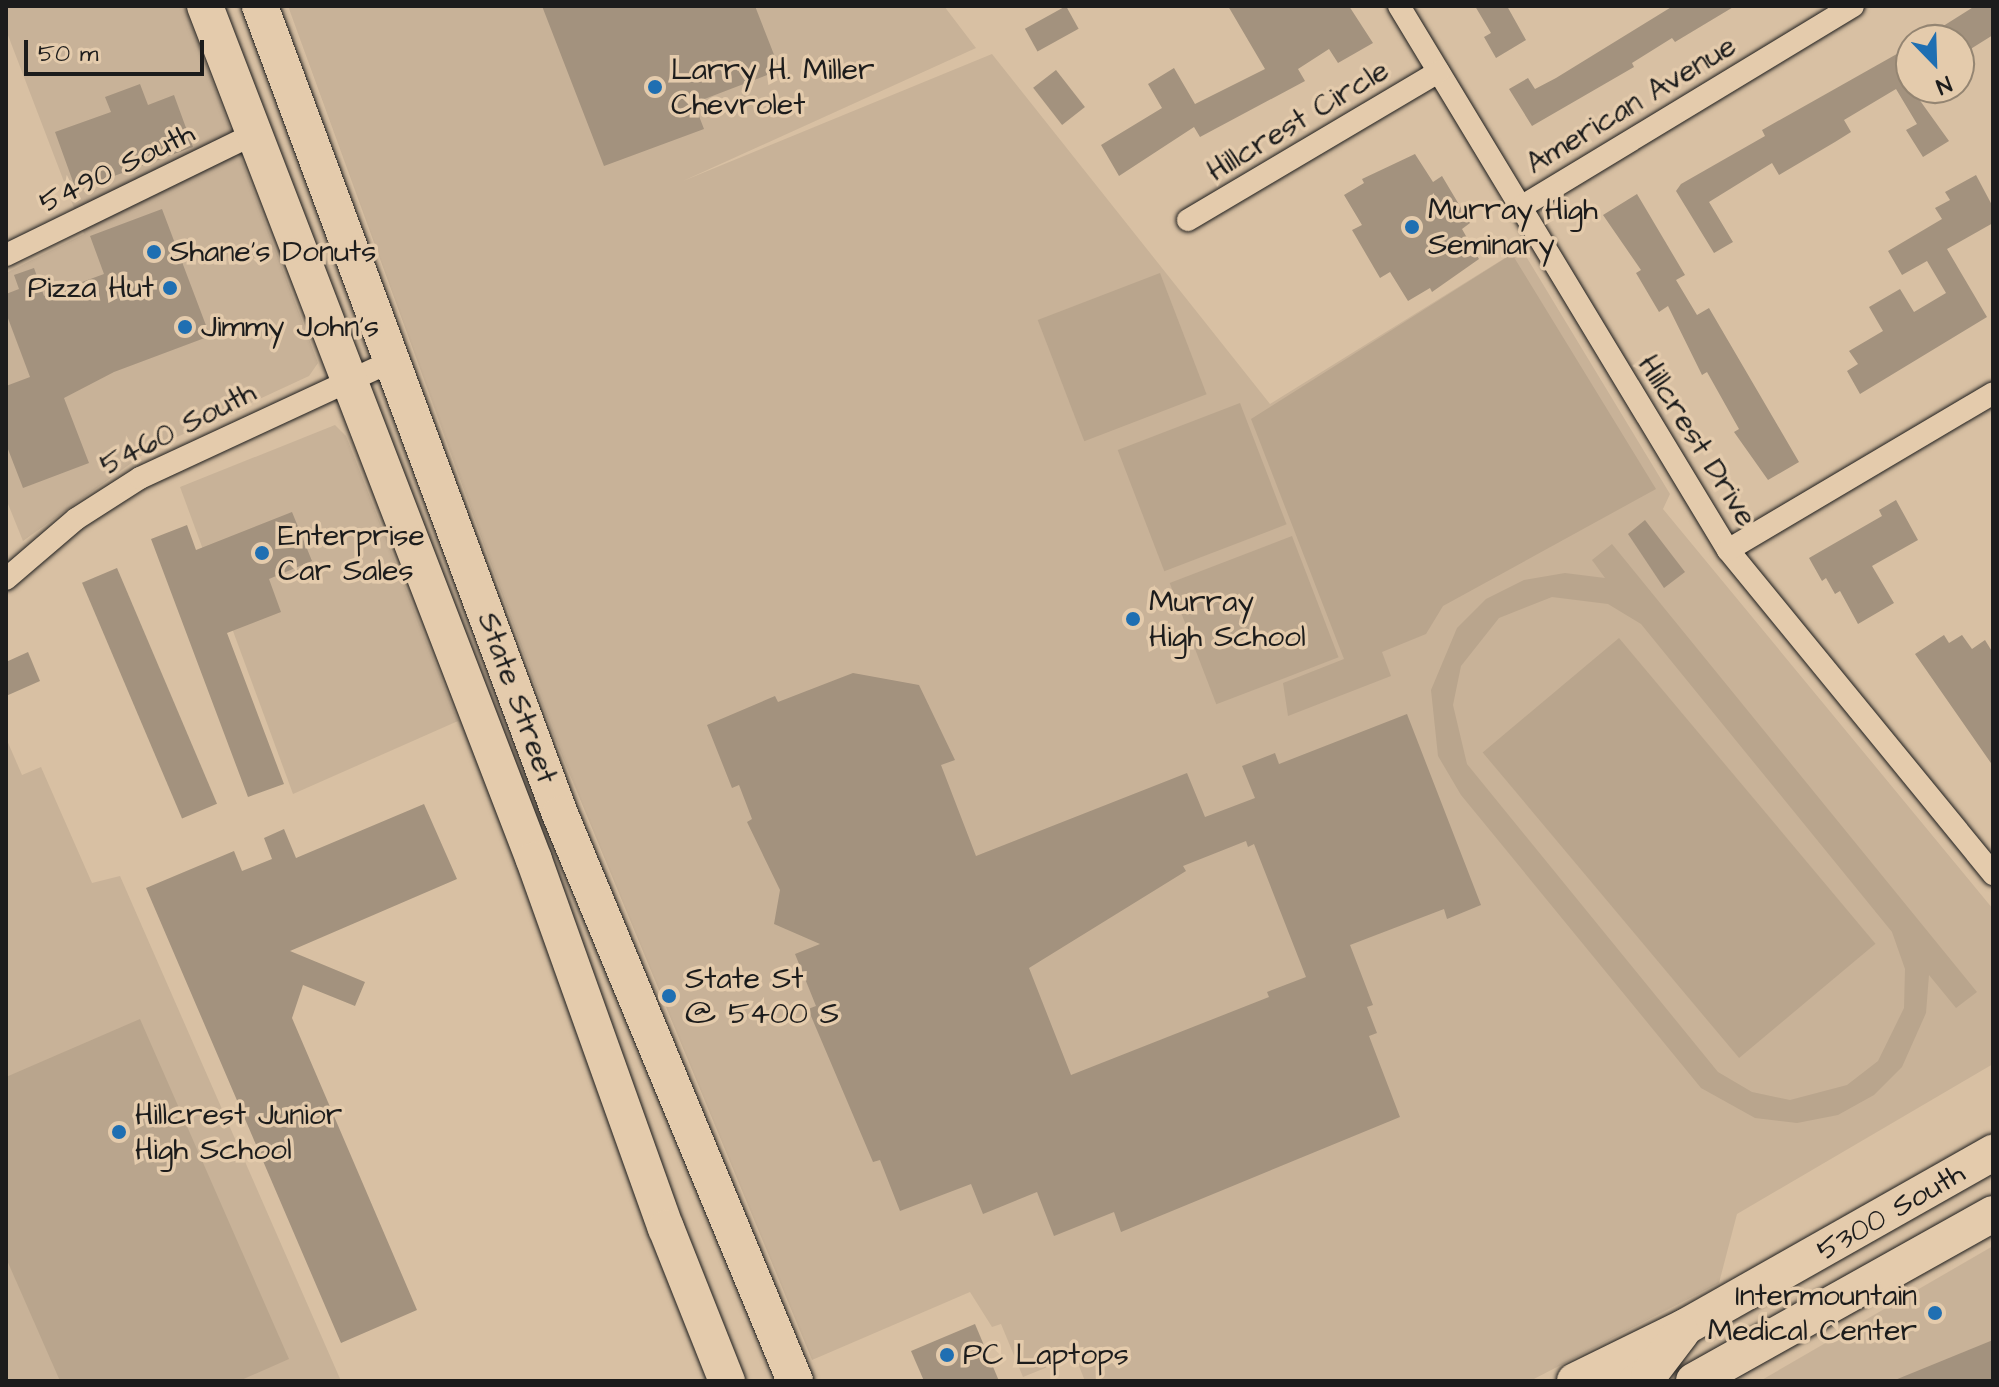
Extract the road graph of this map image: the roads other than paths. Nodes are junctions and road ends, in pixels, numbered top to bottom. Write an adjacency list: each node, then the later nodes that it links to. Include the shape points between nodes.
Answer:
1 (205, 6): 6 (main road, State Street)
2 (260, 6): 10 (main road, State Street)
3 (1399, 6): 5 (street, Hillcrest Drive)
4 (1853, 6): 7 (street, American Avenue)
5 (1438, 72): 7 (street, Hillcrest Drive); 8 (street, Hillcrest Circle)
6 (254, 134): 9 (street, 5490 South); 11 (main road, State Street)
7 (1521, 207): 13 (street, Hillcrest Drive)
8 (1188, 220)
9 (6, 255)
10 (394, 360): 11 (street, 5460 South); 22 (main road, State Street, via 560,814)
11 (348, 382): 14 (street, 5460 South, via 140,478 76,519); 21 (main road, State Street, via 528,845)
12 (1993, 393): 13 (street)
13 (1728, 550): 15 (street, Hillcrest Drive)
14 (6, 579)
15 (1993, 874)
16 (1993, 1153): 17 (main road, 5300 South)
17 (1945, 1181): 19 (main road, 5300 South); 20 (main road, via 1910,1230 1739,1326)
18 (1993, 1214): 20 (main road, 5300 South)
19 (1685, 1327): 23 (main road, 5300 South); 24 (main road, via 1649,1375)
20 (1705, 1379)
21 (727, 1381)
22 (795, 1381)
23 (1575, 1381)
24 (1637, 1381)

